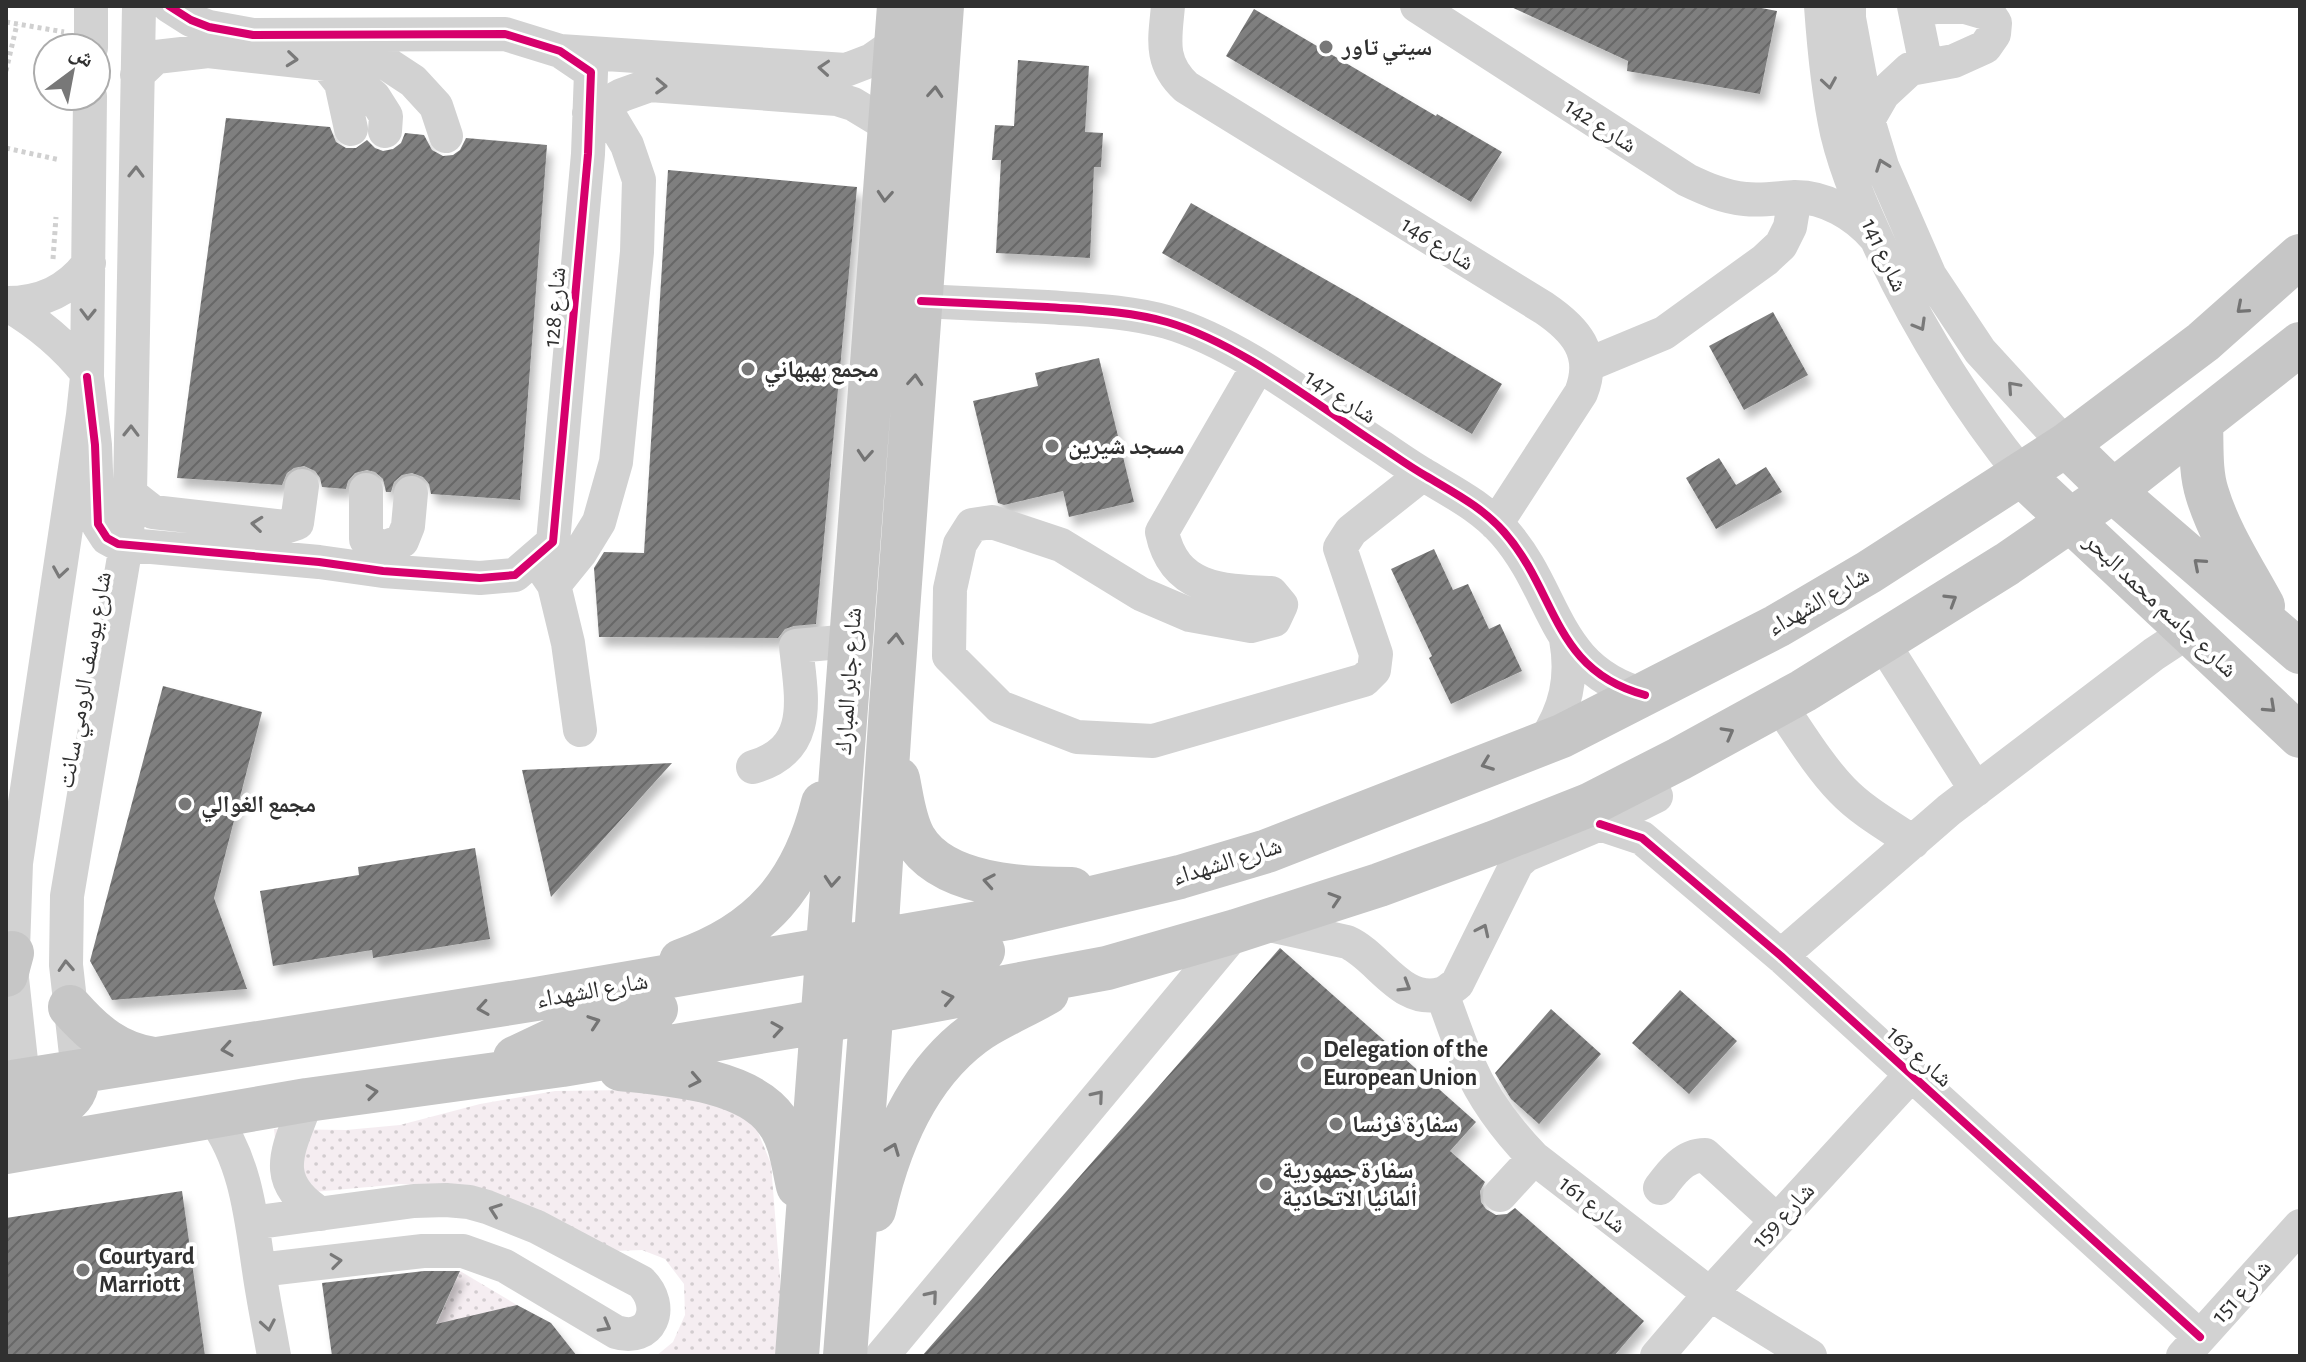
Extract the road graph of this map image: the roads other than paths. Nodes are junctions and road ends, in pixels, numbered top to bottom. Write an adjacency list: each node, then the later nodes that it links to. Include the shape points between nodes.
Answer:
1 (91, 6): 10 (street)
2 (139, 6): 14 (street, شارع يوسف الرومي سانت)
3 (169, 6): 11 (street, شارع 128, via 209,27 253,35)
4 (942, 6): 26 (main road, شارع جابر المبارك, one-way to 4)
5 (1168, 6): 29 (street, شارع 146, via 1166,56 1186,87 1554,315 1575,335)
6 (1417, 6): 22 (street, شارع 142, via 1687,180 1744,199)
7 (1914, 8): 13 (street); 13 (street, via 1965,7 1989,14 1995,23 1985,47 1954,61)
8 (1840, 10): 13 (street, via 1872,47); 17 (street, شارع 141)
9 (897, 25): 12 (street, one-way to 12, via 872,60 846,70); 18 (main road, شارع جابر المبارك)
10 (91, 32)
11 (343, 35): 12 (street, شارع 128, via 505,34); 20 (street, via 352,79 374,97 386,116); 21 (street, via 413,81 436,106)
12 (560, 51): 15 (street, شارع 128, via 591,72)
13 (1918, 67): 17 (street)
14 (137, 75): 19 (street, one-way to 19, via 156,57 208,51 326,64 341,83); 40 (street, شارع يوسف الرومي سانت, one-way to 14)
15 (596, 109): 18 (street, one-way to 18, via 650,85 837,99); 45 (street, شارع 128, via 553,542); 45 (street, via 627,145 639,180 616,462 599,522 580,553)
16 (90, 112): 25 (street, شارع يوسف الرومي سانت)
17 (1852, 126): 22 (street, via 1825,176); 23 (street, شارع 141, via 1846,165); 33 (street, شارع 141, one-way to 17, via 1980,351 1930,276 1882,166)
18 (891, 127): 49 (main road, شارع جابر المبارك, one-way to 49)
19 (351, 129)
20 (385, 131)
21 (446, 136)
22 (1798, 198): 23 (street, شارع 142, via 1839,208); 29 (street, via 1786,236 1765,260 1664,333)
23 (1875, 237): 35 (street, شارع 141, one-way to 35, via 1936,352)
24 (2300, 256): 33 (main road, شارع الشهداء, one-way to 33, via 2203,342)
25 (89, 263): 27 (street, via 50,296); 31 (street, شارع يوسف الرومي سانت, one-way to 31)
26 (921, 301): 30 (street, شارع 147, via 1148,317 1194,332); 55 (main road, شارع جابر المبارك, one-way to 26)
27 (6, 304): 31 (street, via 52,334)
28 (2300, 344): 32 (main road)
29 (1587, 365): 42 (street, via 1573,407)
30 (1258, 366): 34 (street, شارع 147); 34 (street, via 1162,532 1176,565 1206,586 1271,593 1281,605 1274,620 1251,626 1190,615 1141,594 1061,545 992,522 972,525 960,544 950,589 949,656 1000,707 1077,737 1153,741 1364,680 1374,670 1376,654 1340,548 1351,531)
31 (87, 375): 43 (street, via 98,524 107,538); 65 (street, شارع يوسف الرومي سانت, one-way to 65)
32 (2201, 423): 38 (main road); 50 (main road, via 2206,491 2223,533)
33 (2066, 445): 35 (main road, شارع الشهداء); 38 (main road)
34 (1423, 474): 42 (street, شارع 147)
35 (2022, 475): 41 (main road, شارع جاسم محمد البحر); 46 (main road, شارع الشهداء)
36 (302, 486): 40 (street, one-way to 40, via 297,523 285,527 153,512)
37 (366, 490): 44 (street, via 366,539)
38 (2113, 491): 41 (main road); 50 (main road, one-way to 38)
39 (411, 493): 44 (street, via 402,541)
40 (130, 494): 43 (street, شارع يوسف الرومي سانت)
41 (2070, 520): 47 (main road, شارع جاسم محمد البحر); 51 (main road, one-way to 41)
42 (1496, 524): 48 (street, شارع 147, via 1526,563)
43 (126, 545): 44 (street, via 319,562); 76 (street, شارع يوسف الرومي سانت, one-way to 43, via 67,896)
44 (383, 559): 45 (street, via 480,578)
45 (545, 572): 56 (street, via 568,643)
46 (1777, 626): 53 (main road, شارع الشهداء); 54 (main road, via 1804,631 1820,655 1813,681)
47 (2189, 631): 57 (main road, شارع جاسم محمد البحر, one-way to 57); 61 (street)
48 (1566, 639): 53 (street, شارع 147, via 1599,676); 58 (street, شارع 147, via 1567,693)
49 (851, 641): 52 (main road, شارع جابر المبارك); 60 (street, via 796,646 802,702 798,727 782,754)
50 (2289, 642)
51 (1883, 643): 54 (main road); 61 (street)
52 (848, 687): 70 (main road, شارع جابر المبارك, one-way to 70); 74 (main road, via 816,830 798,871 773,905 713,948)
53 (1645, 695): 58 (main road, شارع الشهداء)
54 (1791, 698): 59 (main road, one-way to 54); 66 (street, via 1811,750 1842,790)
55 (891, 707): 67 (main road, one-way to 55, via 1055,889 983,881 940,865 921,847 906,819); 73 (main road, شارع جابر المبارك)
56 (580, 730)
57 (2300, 736)
58 (1544, 742): 67 (main road, شارع الشهداء, one-way to 67, via 1267,851)
59 (1679, 759): 62 (street); 68 (main road, one-way to 59, via 1493,843 1589,805)
60 (753, 767)
61 (1976, 790): 66 (street)
62 (1656, 796): 63 (street); 64 (street)
63 (1600, 824): 64 (street, شارع 163); 75 (street, one-way to 63, via 1457,984 1517,863)
64 (1642, 838): 69 (street, شارع 163)
65 (13, 842): 71 (street, شارع يوسف الرومي سانت)
66 (1913, 842): 69 (street)
67 (1166, 881): 73 (main road, شارع الشهداء, via 1008,918)
68 (1248, 927): 72 (main road); 75 (street, one-way to 75, via 1347,942 1411,992); 101 (street, one-way to 68)
69 (1781, 956): 81 (street, شارع 163)
70 (826, 963): 73 (main road, via 848,972 870,954); 74 (main road, شارع الشهداء); 77 (main road, شارع جابر المبارك); 82 (main road, one-way to 70, via 605,1018)
71 (9, 964): 83 (street, شارع يوسف الرومي سانت)
72 (1107, 968): 73 (main road, one-way to 72); 101 (main road, one-way to 72, via 882,1177 922,1088 950,1054 982,1028)
73 (873, 976): 77 (main road, via 837,989); 101 (main road, شارع جابر المبارك)
74 (588, 991): 78 (main road, شارع الشهداء, one-way to 78)
75 (1442, 994): 88 (street, شارع 161, via 1470,1068 1511,1133)
76 (70, 1007): 78 (main road, via 117,1048); 80 (street, شارع يوسف الرومي سانت)
77 (821, 1021): 79 (main road, one-way to 77); 95 (main road, شارع جابر المبارك)
78 (160, 1060): 80 (main road, شارع الشهداء)
79 (562, 1065): 82 (main road); 95 (main road, one-way to 95, via 700,1081 757,1102 778,1122 788,1142)
80 (78, 1072): 83 (main road, شارع الشهداء)
81 (1911, 1075): 92 (street, شارع 159); 100 (street, شارع 163)
82 (472, 1078): 84 (main road, one-way to 82)
83 (19, 1098): 86 (main road, via 63,1124)
84 (307, 1100): 85 (main road); 91 (street, via 289,1150 287,1175 299,1197)
85 (213, 1117): 86 (main road); 93 (street, via 236,1158)
86 (102, 1136): 87 (main road)
87 (6, 1152)
88 (1534, 1158): 90 (street); 98 (street, شارع 161)
89 (1660, 1188): 92 (street, via 1675,1168 1705,1155)
90 (1500, 1195)
91 (321, 1214): 93 (street); 96 (street, one-way to 91, via 537,1227 469,1202 414,1201)
92 (1777, 1221): 98 (street, شارع 159)
93 (252, 1223): 97 (street)
94 (2300, 1226): 100 (street, شارع 151)
95 (805, 1232): 103 (main road, شارع جابر المبارك)
96 (601, 1261): 99 (street, via 577,1277); 99 (street, one-way to 96, via 626,1336 648,1325 654,1315 650,1291)
97 (259, 1270): 99 (street, one-way to 99, via 463,1251 505,1266); 102 (street, one-way to 102)
98 (1710, 1294): 104 (street, شارع 159); 105 (street, شارع 161)
99 (571, 1305)
100 (2191, 1346)
101 (856, 1348)
102 (274, 1356)
103 (797, 1356)
104 (1657, 1356)
105 (1810, 1356)

